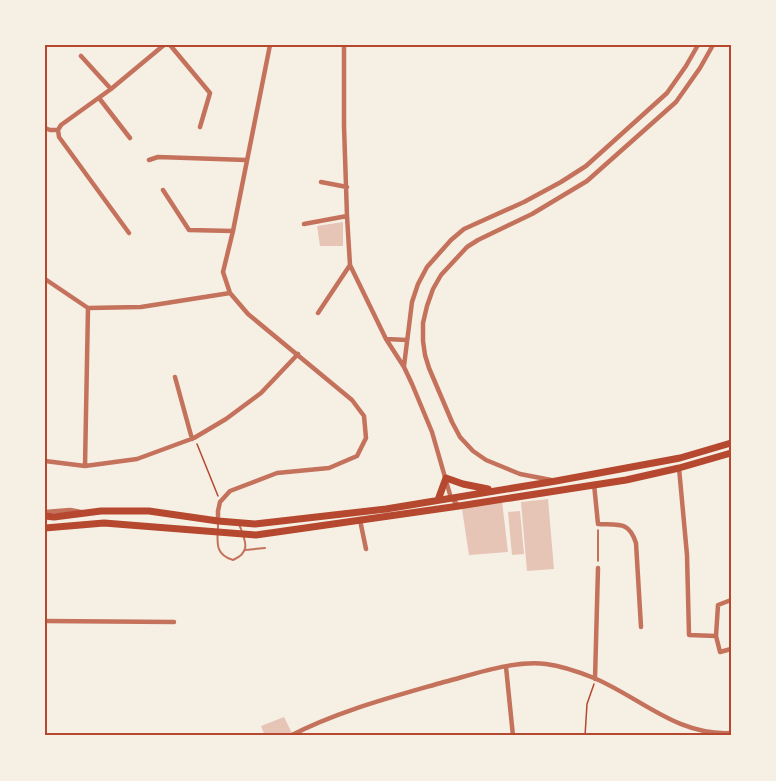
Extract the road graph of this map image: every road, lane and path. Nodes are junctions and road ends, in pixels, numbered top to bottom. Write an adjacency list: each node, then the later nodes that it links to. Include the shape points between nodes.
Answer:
1 (164, 45): 8 (street)
2 (170, 45): 10 (street, via 210,93)
3 (270, 45): 15 (street)
4 (344, 45): 18 (street)
5 (698, 45): 16 (street, via 667,93)
6 (713, 45): 19 (street, via 676,102)
7 (81, 56): 8 (street)
8 (111, 89): 9 (street)
9 (99, 98): 12 (street); 13 (street)
10 (200, 127)
11 (45, 128): 12 (street)
12 (58, 130): 24 (street, via 59,137)
13 (130, 138)
14 (149, 160): 15 (street)
15 (246, 160): 23 (street)
16 (567, 178): 19 (street); 31 (street, via 464,229 451,240 418,284)
17 (321, 182): 18 (street)
18 (347, 188): 21 (street)
19 (574, 189): 42 (street, via 467,247 441,275 423,323 429,368 460,437 486,460 520,474)
20 (163, 190): 23 (street, via 189,230)
21 (347, 216): 22 (street); 25 (street)
22 (304, 224)
23 (233, 231): 27 (street, via 223,272)
24 (129, 233)
25 (351, 265): 29 (street); 30 (street)
26 (45, 279): 28 (street)
27 (231, 293): 28 (street, via 141,307); 32 (street, via 248,314)
28 (88, 308): 39 (street)
29 (318, 313)
30 (386, 339): 31 (street); 33 (street)
31 (407, 340): 33 (street)
32 (298, 354): 35 (street, via 261,393); 47 (street, via 352,400 364,417 366,438 357,456 329,468 277,473 230,491)
33 (404, 367): 41 (street, via 432,432)
34 (176, 377): 35 (street)
35 (193, 439): 39 (street, via 137,459); 47 (path)
36 (731, 442): 42 (main road, via 680,458)
37 (731, 453): 40 (main road)
38 (45, 461): 39 (street)
39 (85, 466)
40 (679, 468): 43 (main road); 65 (street, via 689,635)
41 (446, 478): 44 (main road); 45 (street); 46 (main road)
42 (556, 481): 44 (main road)
43 (594, 484): 48 (main road); 53 (street)
44 (499, 490): 45 (main road)
45 (451, 498): 46 (main road); 48 (street)
46 (438, 500): 52 (main road)
47 (220, 502): 51 (street)
48 (459, 506): 50 (main road)
49 (45, 514): 51 (main road, via 54,517 101,511 149,511)
50 (360, 520): 56 (main road); 58 (street)
51 (218, 521): 52 (main road); 55 (lane)
52 (239, 523): 56 (lane)
53 (598, 524): 60 (path); 64 (street, via 620,525 633,533)
54 (45, 528): 55 (main road, via 104,523)
55 (218, 533): 56 (main road); 59 (lane, via 217,543 225,558 232,560)
56 (243, 534): 59 (lane)
57 (265, 548): 59 (lane)
58 (366, 549)
59 (245, 550)
60 (598, 568): 68 (street)
61 (731, 600): 65 (street, via 718,605)
62 (45, 621): 63 (street)
63 (174, 622)
64 (641, 627)
65 (716, 636): 66 (street, via 720,652)
66 (731, 649)
67 (506, 667): 68 (street, via 545,664); 70 (street, via 391,697); 71 (street)
68 (595, 679): 69 (street, via 682,726); 72 (path, via 587,704)
69 (731, 733)
70 (290, 736)
71 (513, 736)
72 (585, 736)

